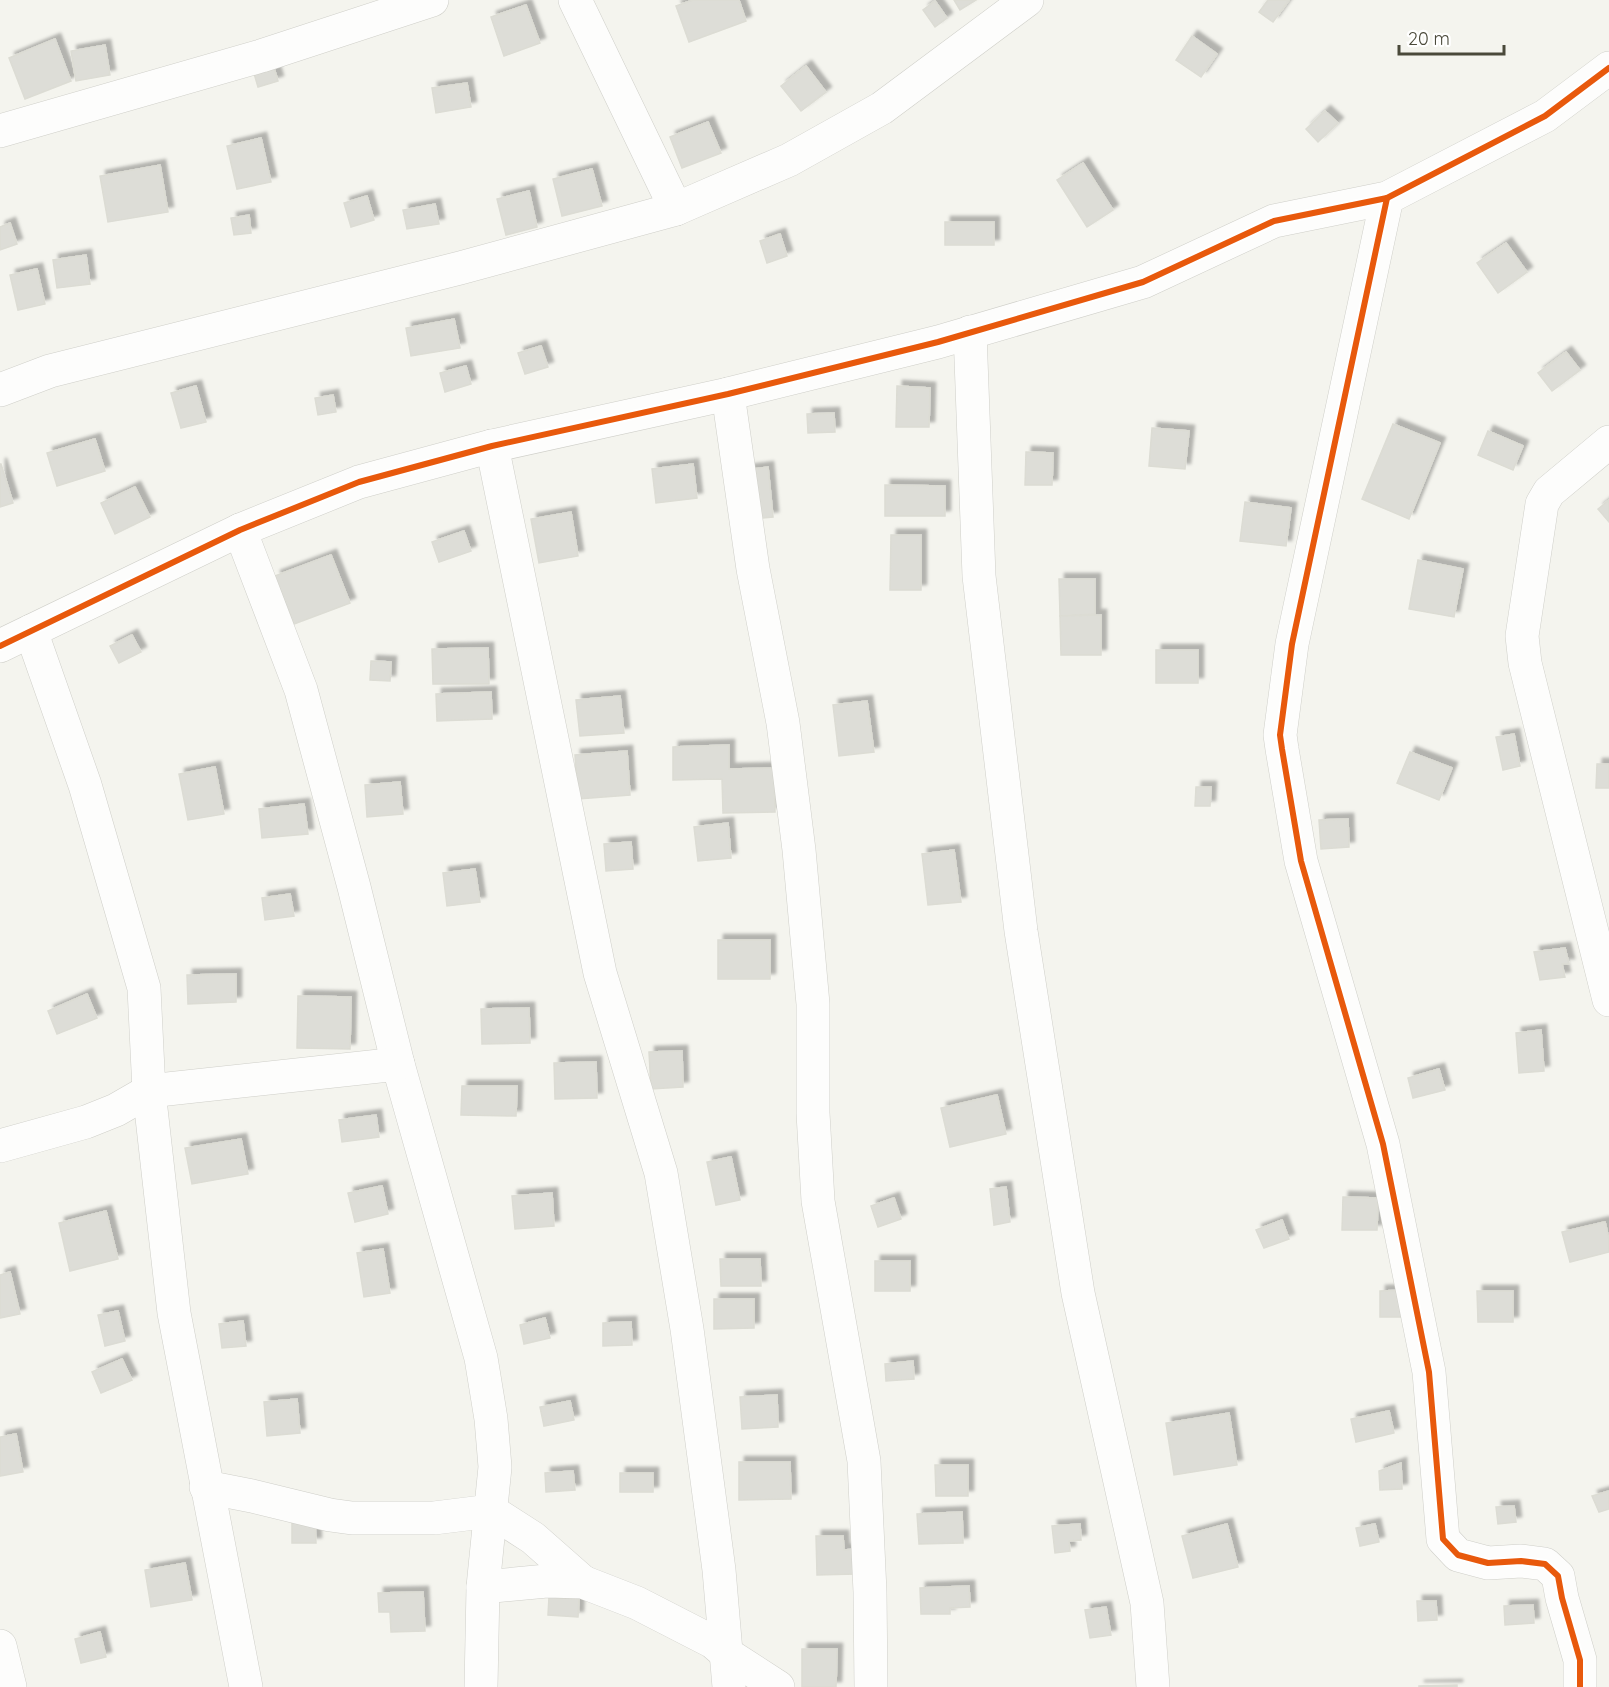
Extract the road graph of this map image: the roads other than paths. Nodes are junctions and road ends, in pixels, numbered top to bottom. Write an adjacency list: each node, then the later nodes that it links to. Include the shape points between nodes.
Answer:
1 (432, 0): 5 (street, via 261,56)
2 (575, 0): 7 (street)
3 (1027, 0): 7 (street, via 882,108 789,160)
4 (1609, 68): 6 (street, via 1545,116)
5 (0, 131)
6 (1387, 198): 8 (street, via 1274,221 1143,282); 33 (street, via 1292,644 1280,735 1301,861 1385,1155 1429,1372 1443,1539 1458,1555 1488,1563 1545,1564 1558,1576 1580,1660)
7 (676, 209): 9 (street, via 437,274 50,371)
8 (970, 332): 10 (street); 32 (street, via 979,584 1021,932 1078,1293 1147,1603)
9 (0, 390)
10 (728, 394): 12 (street); 31 (street, via 753,568 783,723 799,850 813,1004 818,1201 864,1461)
11 (1609, 442): 16 (street, via 1549,492 1542,504 1522,636 1525,663)
12 (492, 446): 13 (street, via 359,482); 25 (street, via 600,973 661,1173 687,1329)
13 (240, 530): 14 (street); 17 (street, via 301,690)
14 (31, 631): 15 (street); 18 (street, via 85,786 144,988)
15 (0, 646)
16 (1609, 1000)
17 (398, 1064): 18 (street); 21 (street, via 481,1358 495,1467)
18 (148, 1091): 19 (street, via 86,1122); 20 (street, via 174,1313)
19 (0, 1146)
20 (206, 1487): 21 (street, via 352,1518 434,1518); 27 (street)
21 (491, 1511): 22 (street, via 533,1538); 23 (street)
22 (584, 1582): 23 (street); 25 (street, via 637,1603 713,1642)
23 (483, 1587): 28 (street)
24 (0, 1646): 26 (street)
25 (727, 1654): 29 (street); 30 (street)
26 (7, 1686)
27 (246, 1687)
28 (481, 1687)
29 (729, 1687)
30 (778, 1687)
31 (871, 1687)
32 (1153, 1687)
33 (1580, 1687)

